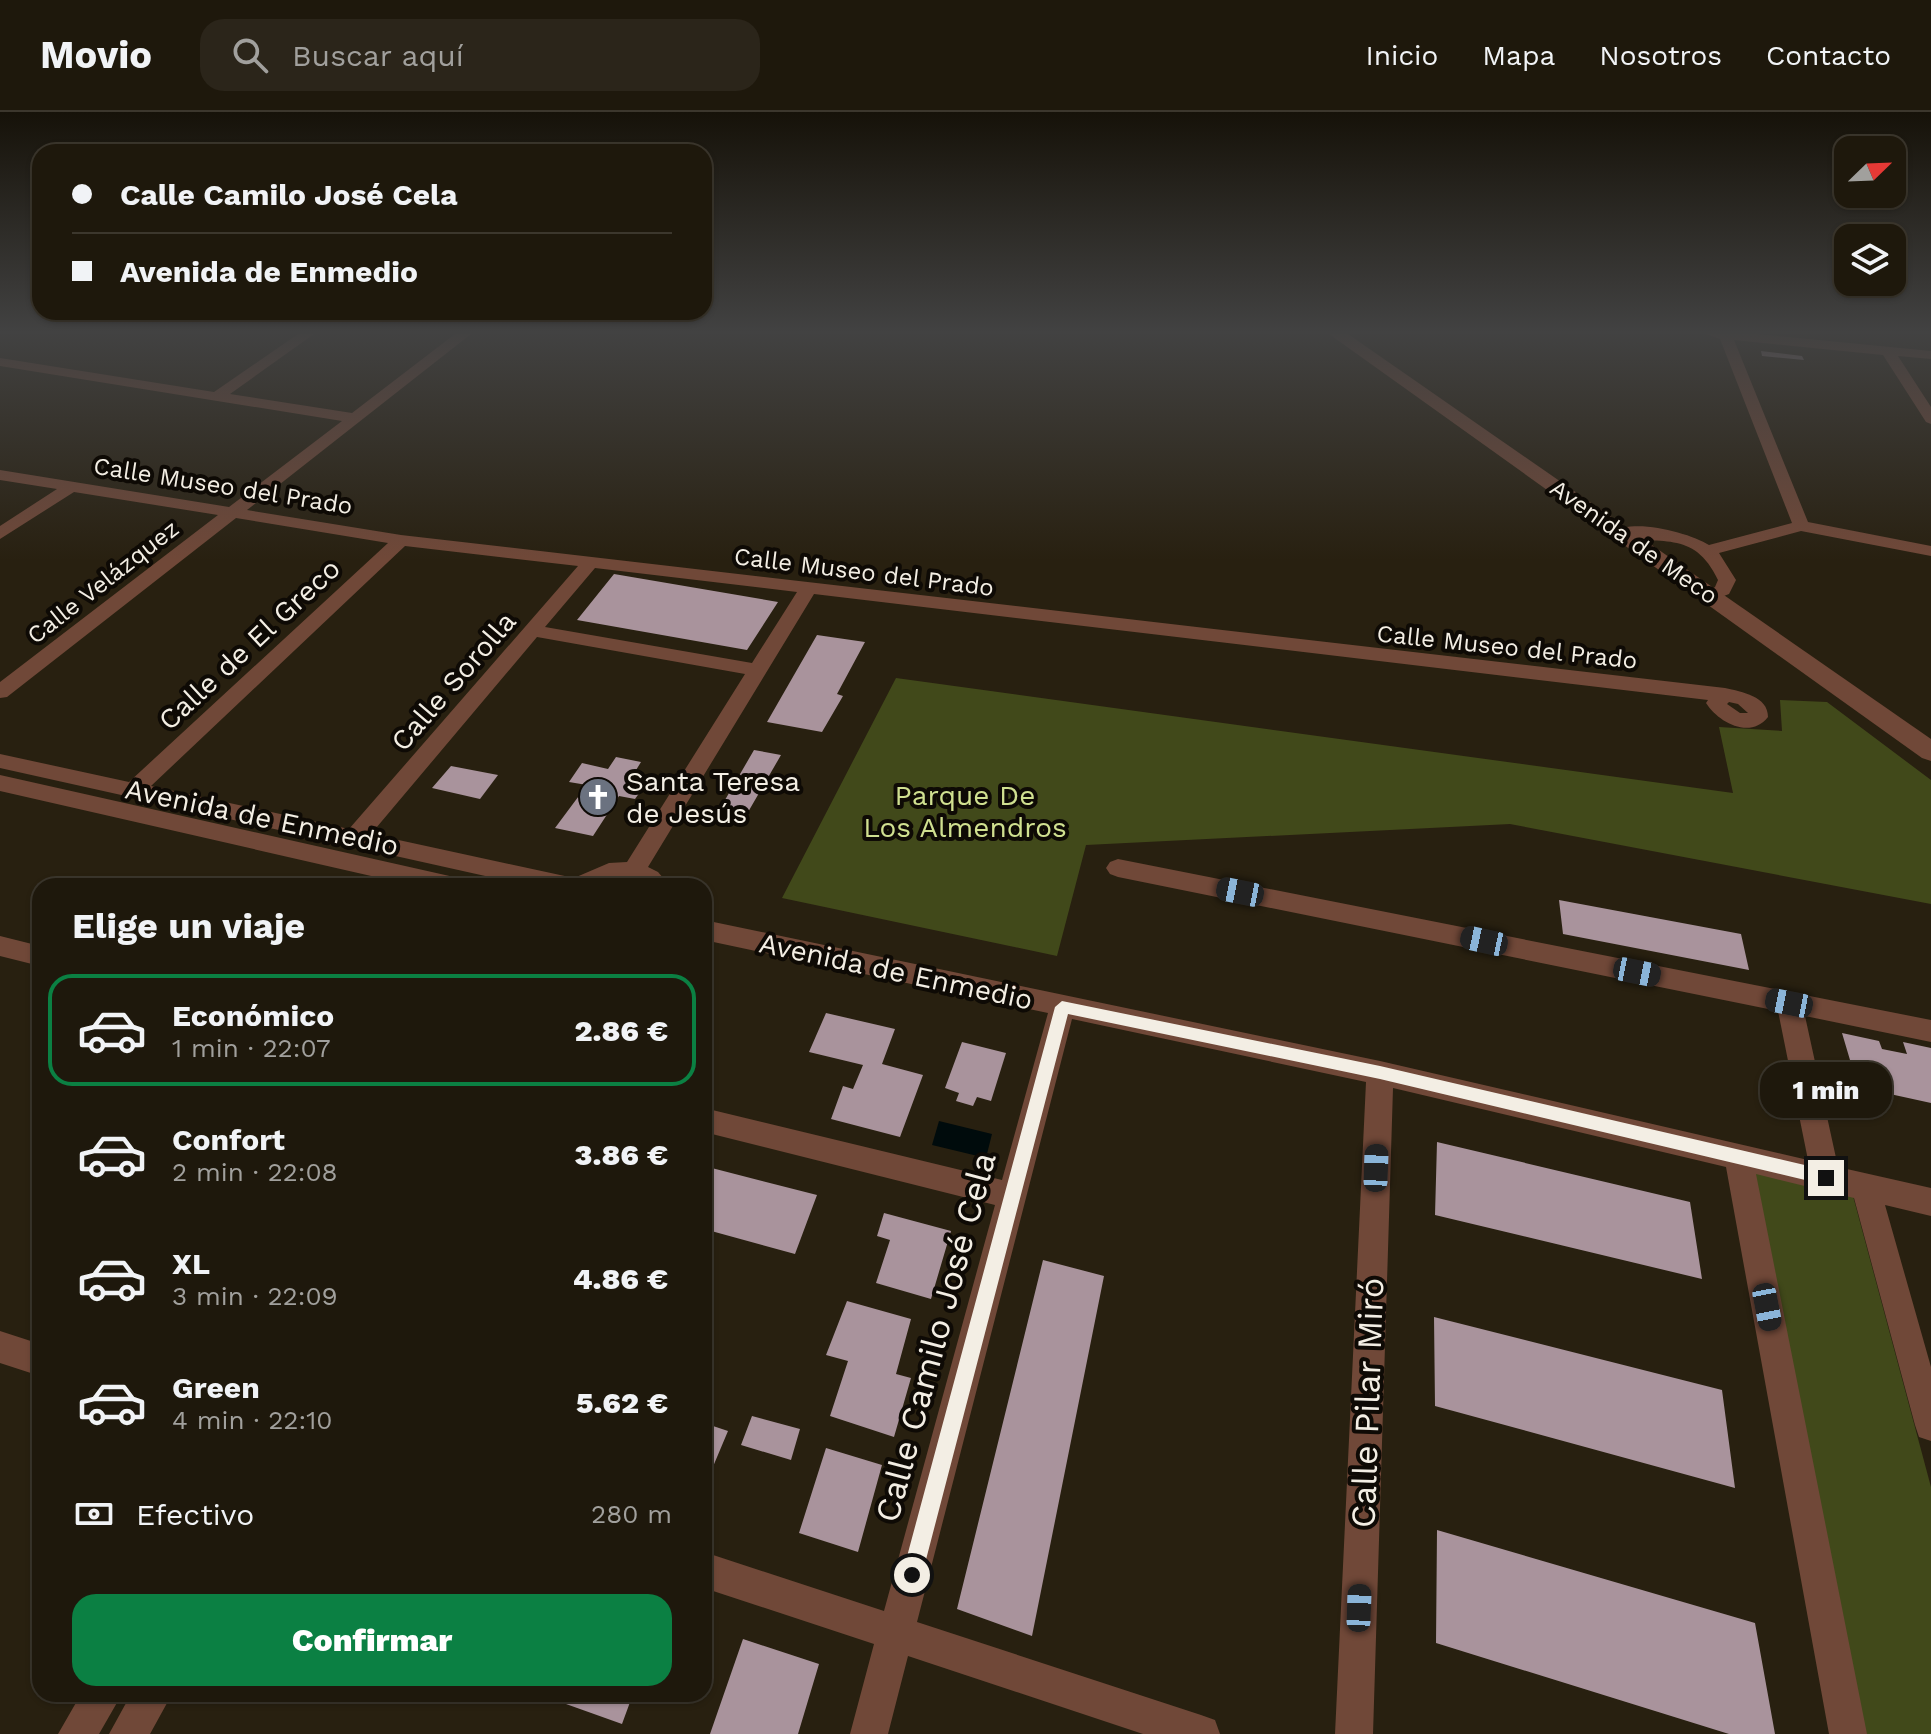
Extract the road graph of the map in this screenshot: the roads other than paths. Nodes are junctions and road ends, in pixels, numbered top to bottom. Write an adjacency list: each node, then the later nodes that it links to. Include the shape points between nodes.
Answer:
1 (299, 410): 5 (street)
2 (365, 410): 5 (street, Calle Velázquez)
3 (1445, 410): 10 (street, Avenida de Meco)
4 (1751, 410): 9 (street)
5 (354, 418): 8 (street, Calle Velázquez)
6 (0, 475): 7 (street, Calle Museo del Prado)
7 (72, 486): 8 (street, Calle Museo del Prado); 11 (street)
8 (233, 512): 12 (street, Calle Museo del Prado); 20 (street, Calle Velázquez)
9 (1801, 526): 13 (street); 14 (street)
10 (1622, 533): 13 (street, via 1674,536); 17 (street, Avenida de Meco)
11 (0, 534)
12 (401, 540): 15 (street, Calle Museo del Prado); 25 (street, Calle de El Greco)
13 (1707, 551): 17 (street, via 1727,580 1723,590)
14 (1931, 551)
15 (592, 561): 16 (street, Calle Museo del Prado); 18 (street, Calle Sorolla)
16 (807, 590): 19 (street); 21 (street, Calle Museo del Prado)
17 (1711, 596): 22 (street, Avenida de Meco)
18 (533, 631): 19 (street); 26 (street, Calle Sorolla)
19 (755, 670): 29 (street)
20 (0, 692)
21 (1725, 695)
22 (1931, 752)
23 (0, 761): 25 (street, Avenida de Enmedio)
24 (0, 783): 27 (street, Avenida de Enmedio)
25 (135, 789): 26 (street, Avenida de Enmedio)
26 (355, 837): 32 (street, Avenida de Enmedio)
27 (363, 866): 30 (street); 31 (street, Avenida de Enmedio)
28 (1118, 868): 38 (street)
29 (633, 871): 33 (street); 34 (street)
30 (353, 878)
31 (418, 878)
32 (535, 878)
33 (595, 878)
34 (649, 878)
35 (712, 932): 39 (street, Avenida de Enmedio)
36 (0, 946): 37 (street)
37 (32, 954)
38 (1789, 1003): 40 (street); 44 (street)
39 (1062, 1007): 41 (street, Avenida de Enmedio); 46 (street, Calle Camilo José Cela)
40 (1931, 1031)
41 (1380, 1073): 43 (street, Avenida de Enmedio); 59 (street, Calle Pilar Miró)
42 (712, 1122): 46 (street)
43 (1738, 1155): 44 (street, Avenida de Enmedio); 60 (street)
44 (1826, 1178): 45 (street, Avenida de Enmedio)
45 (1866, 1188): 47 (street, Avenida de Enmedio); 50 (street)
46 (1012, 1196): 52 (street, Calle Camilo José Cela)
47 (1931, 1202)
48 (0, 1347): 49 (street)
49 (32, 1357)
50 (1931, 1425)
51 (712, 1573): 52 (street)
52 (897, 1633): 57 (street, Calle Camilo José Cela); 58 (street)
53 (98, 1702): 55 (street)
54 (148, 1702): 56 (street)
55 (77, 1734)
56 (128, 1734)
57 (869, 1734)
58 (1201, 1734)
59 (1354, 1734)
60 (1848, 1734)

